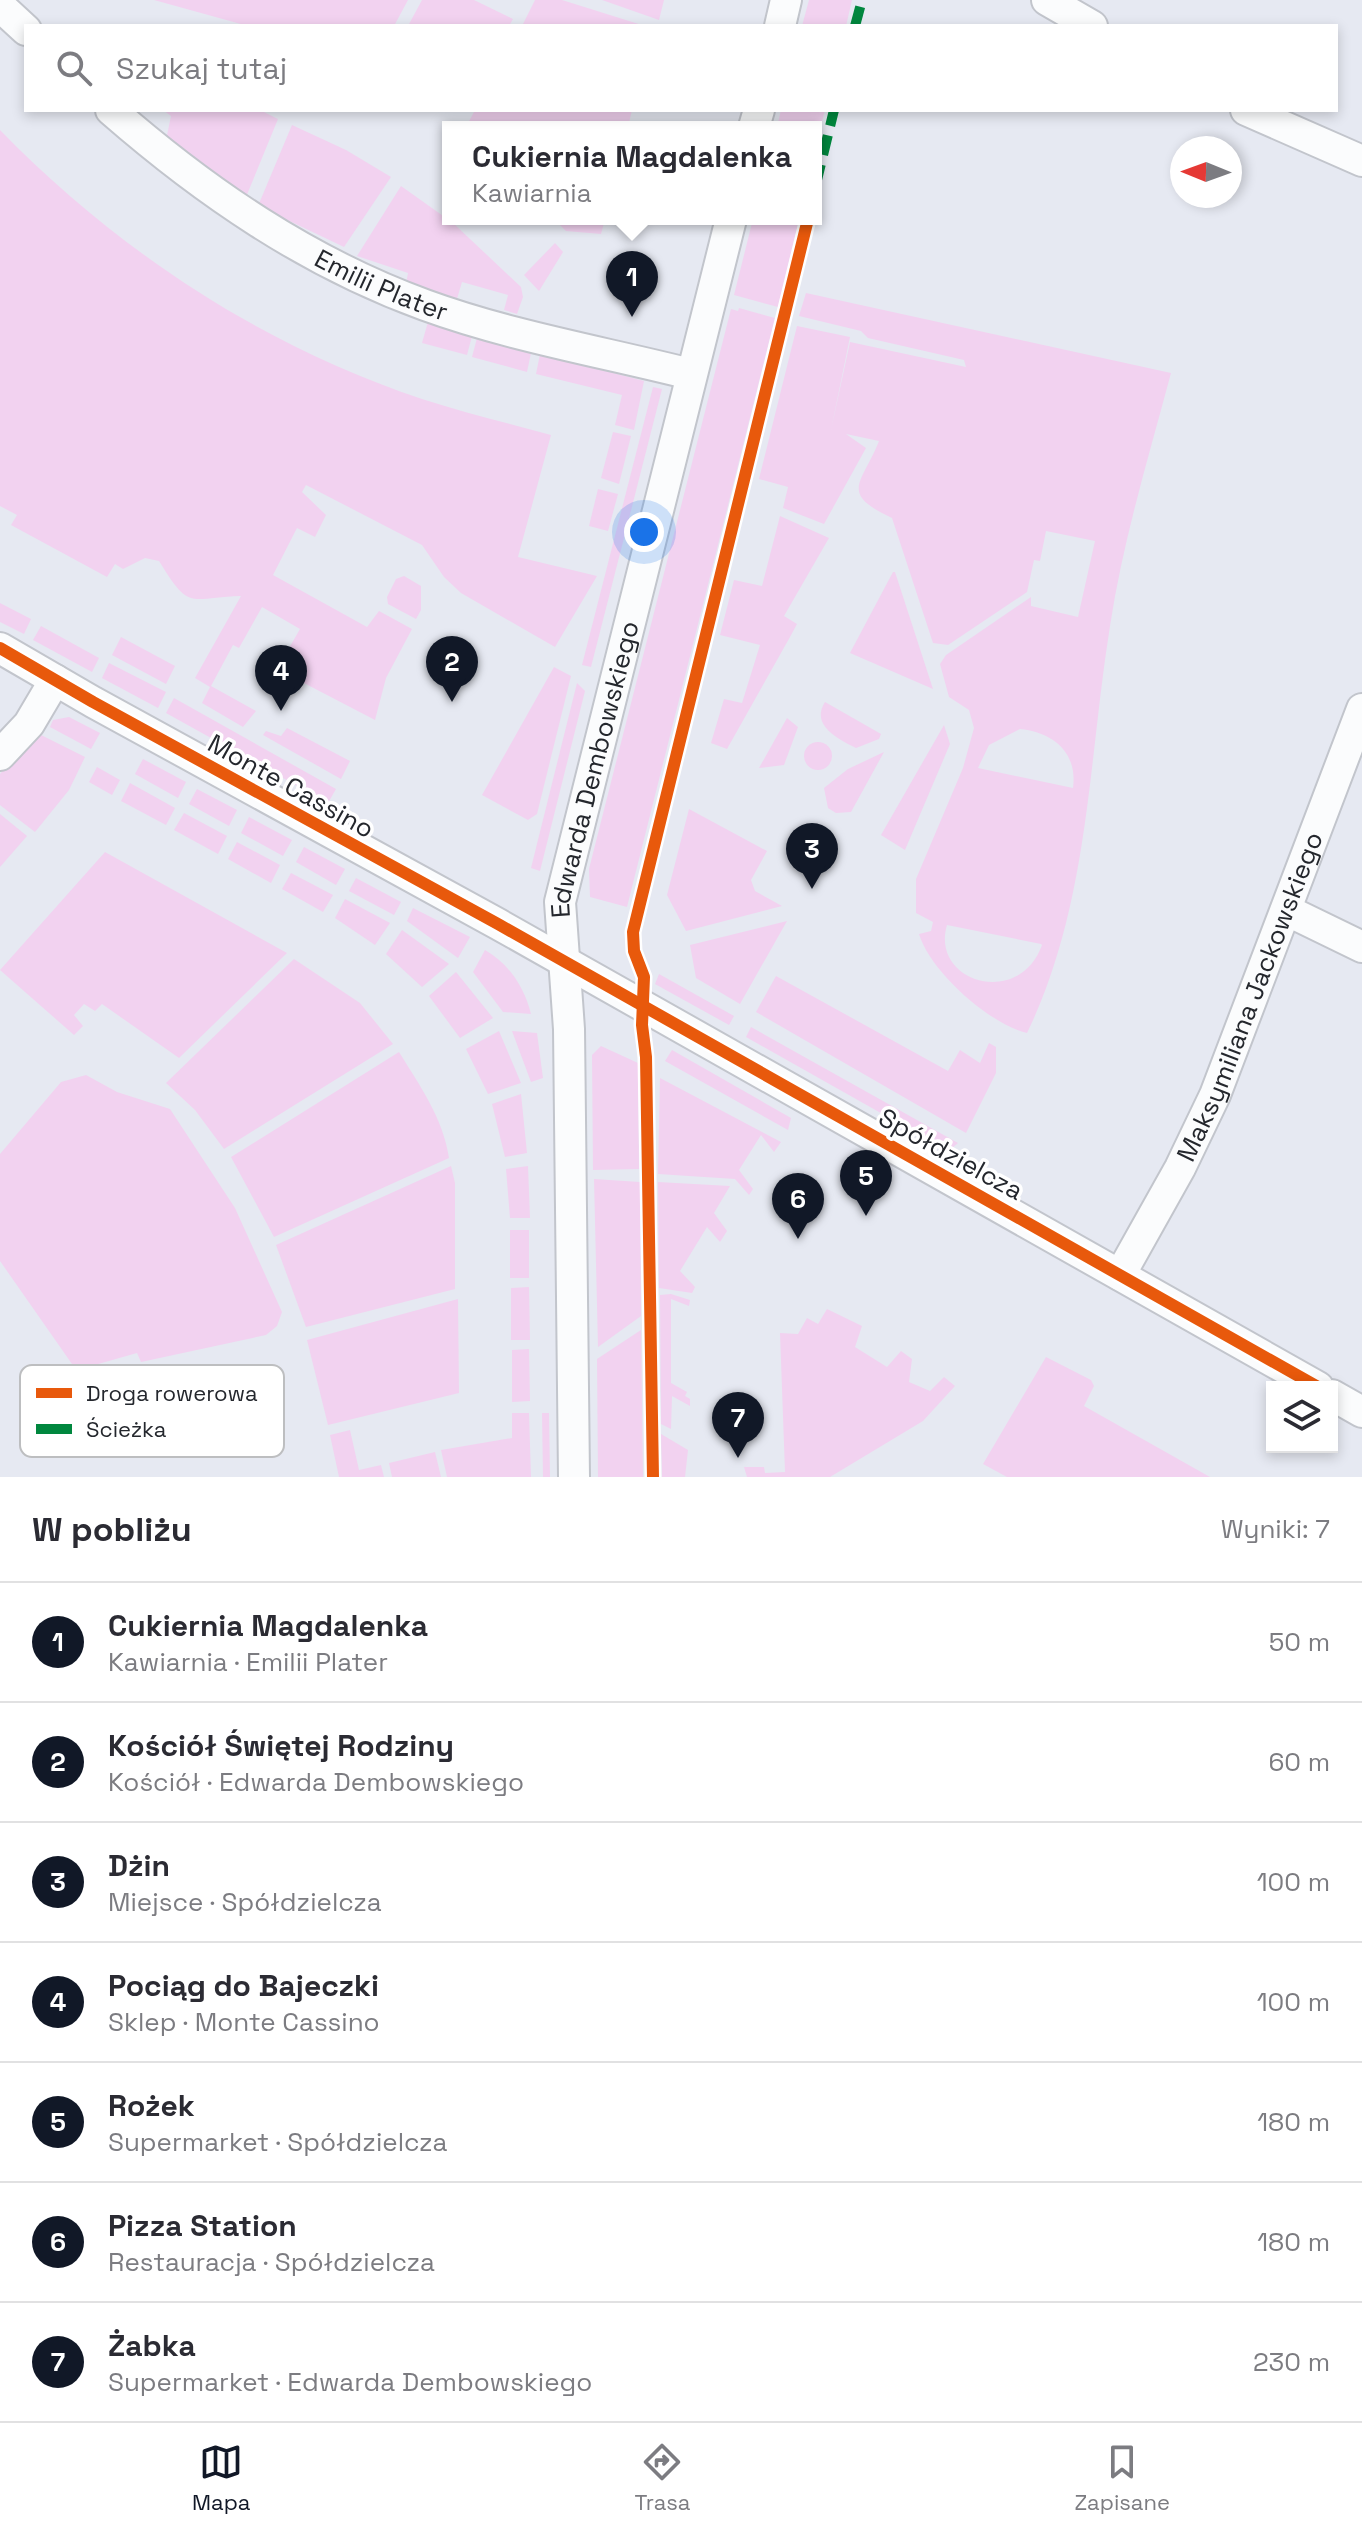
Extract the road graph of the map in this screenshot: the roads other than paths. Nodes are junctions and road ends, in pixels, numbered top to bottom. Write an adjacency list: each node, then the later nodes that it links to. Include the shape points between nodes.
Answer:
1 (786, 0): 4 (street)
2 (1047, 0): 5 (street)
3 (0, 6): 6 (street)
4 (780, 24)
5 (1089, 24)
6 (24, 28)
7 (113, 112): 11 (street, Emilii Plater, via 246,216 316,258 428,306)
8 (1251, 112): 9 (street)
9 (1362, 161)
10 (729, 225): 11 (street, Edwarda Dembowskiego)
11 (690, 374): 18 (street, Edwarda Dembowskiego, via 561,893)
12 (0, 648): 13 (street, Monte Cassino)
13 (55, 680): 15 (street, via 29,724); 18 (street, Monte Cassino)
14 (1362, 709): 16 (street, Maksymiliana Jackowskiego)
15 (0, 755)
16 (1286, 910): 17 (street); 19 (street, Maksymiliana Jackowskiego, via 1215,1095)
17 (1362, 947)
18 (563, 962): 19 (street, Spółdzielcza); 23 (street, Edwarda Dembowskiego, via 569,1029)
19 (1120, 1275): 20 (street, Spółdzielcza)
20 (1307, 1381)
21 (1338, 1398): 22 (street)
22 (1362, 1412)
23 (574, 1477)

